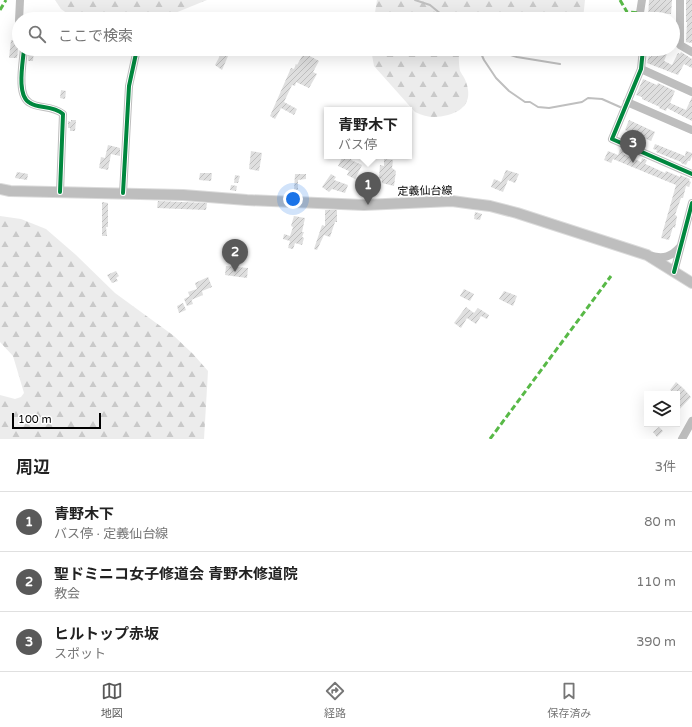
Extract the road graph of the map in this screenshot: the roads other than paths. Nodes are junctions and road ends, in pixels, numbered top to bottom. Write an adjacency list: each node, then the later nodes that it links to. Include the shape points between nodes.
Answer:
1 (20, 0): 4 (street)
2 (642, 0): 5 (street)
3 (680, 0): 6 (street, via 680,45)
4 (19, 12)
5 (640, 12)
6 (692, 52)
7 (23, 56): 17 (street, via 21,85 24,97 30,103 59,110 63,114)
8 (135, 56): 18 (street, via 129,86)
9 (643, 56): 10 (street)
10 (641, 69): 12 (street); 13 (street)
11 (692, 82): 12 (street)
12 (690, 91)
13 (627, 102): 14 (street); 15 (street, via 612,139)
14 (692, 130)
15 (692, 174)
16 (0, 189): 17 (main road, 定義仙台線)
17 (60, 192): 18 (main road, 定義仙台線)
18 (124, 193): 21 (main road, 定義仙台線, via 364,205 452,201 517,213)
19 (692, 203): 20 (street)
20 (681, 247): 21 (street, via 666,258); 22 (street)
21 (647, 256): 22 (main road, 定義仙台線)
22 (674, 272): 23 (main road, 定義仙台線)
23 (692, 283)
24 (692, 421): 25 (street)
25 (682, 439)

